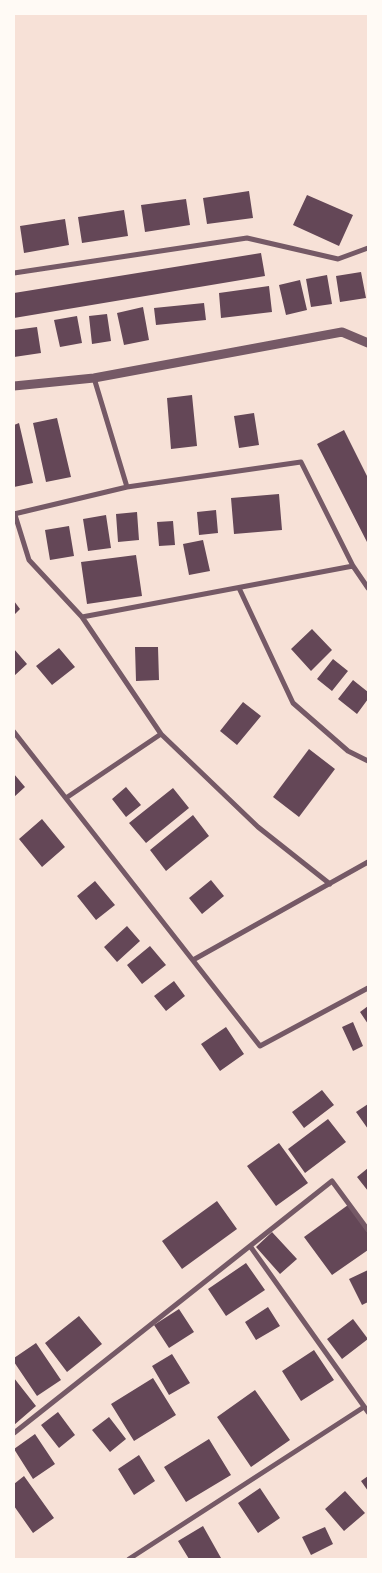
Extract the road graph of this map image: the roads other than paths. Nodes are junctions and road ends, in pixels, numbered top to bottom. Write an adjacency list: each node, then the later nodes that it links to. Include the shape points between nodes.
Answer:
1 (368, 248): 2 (street, via 338,259 248,238)
2 (14, 273)
3 (368, 343): 4 (street, via 342,332)
4 (94, 378): 5 (street); 6 (street)
5 (14, 386)
6 (127, 487): 7 (street); 8 (street, via 301,462)
7 (14, 514): 11 (street, via 29,560)
8 (353, 566): 9 (street); 10 (street)
9 (239, 588): 11 (street); 14 (street, via 293,703 348,751)
10 (368, 588)
11 (82, 617): 13 (street)
12 (14, 732): 15 (street)
13 (161, 734): 15 (street); 17 (street, via 258,827)
14 (368, 761)
15 (66, 798): 18 (street)
16 (368, 862): 17 (street)
17 (330, 884): 18 (street)
18 (193, 960): 19 (street, via 260,1046)
19 (368, 988)
20 (368, 1230): 21 (street, via 332,1180)
21 (250, 1246): 22 (street); 24 (street)
22 (364, 1407): 23 (street); 25 (street)
23 (368, 1412)
24 (14, 1432)
25 (129, 1559)

